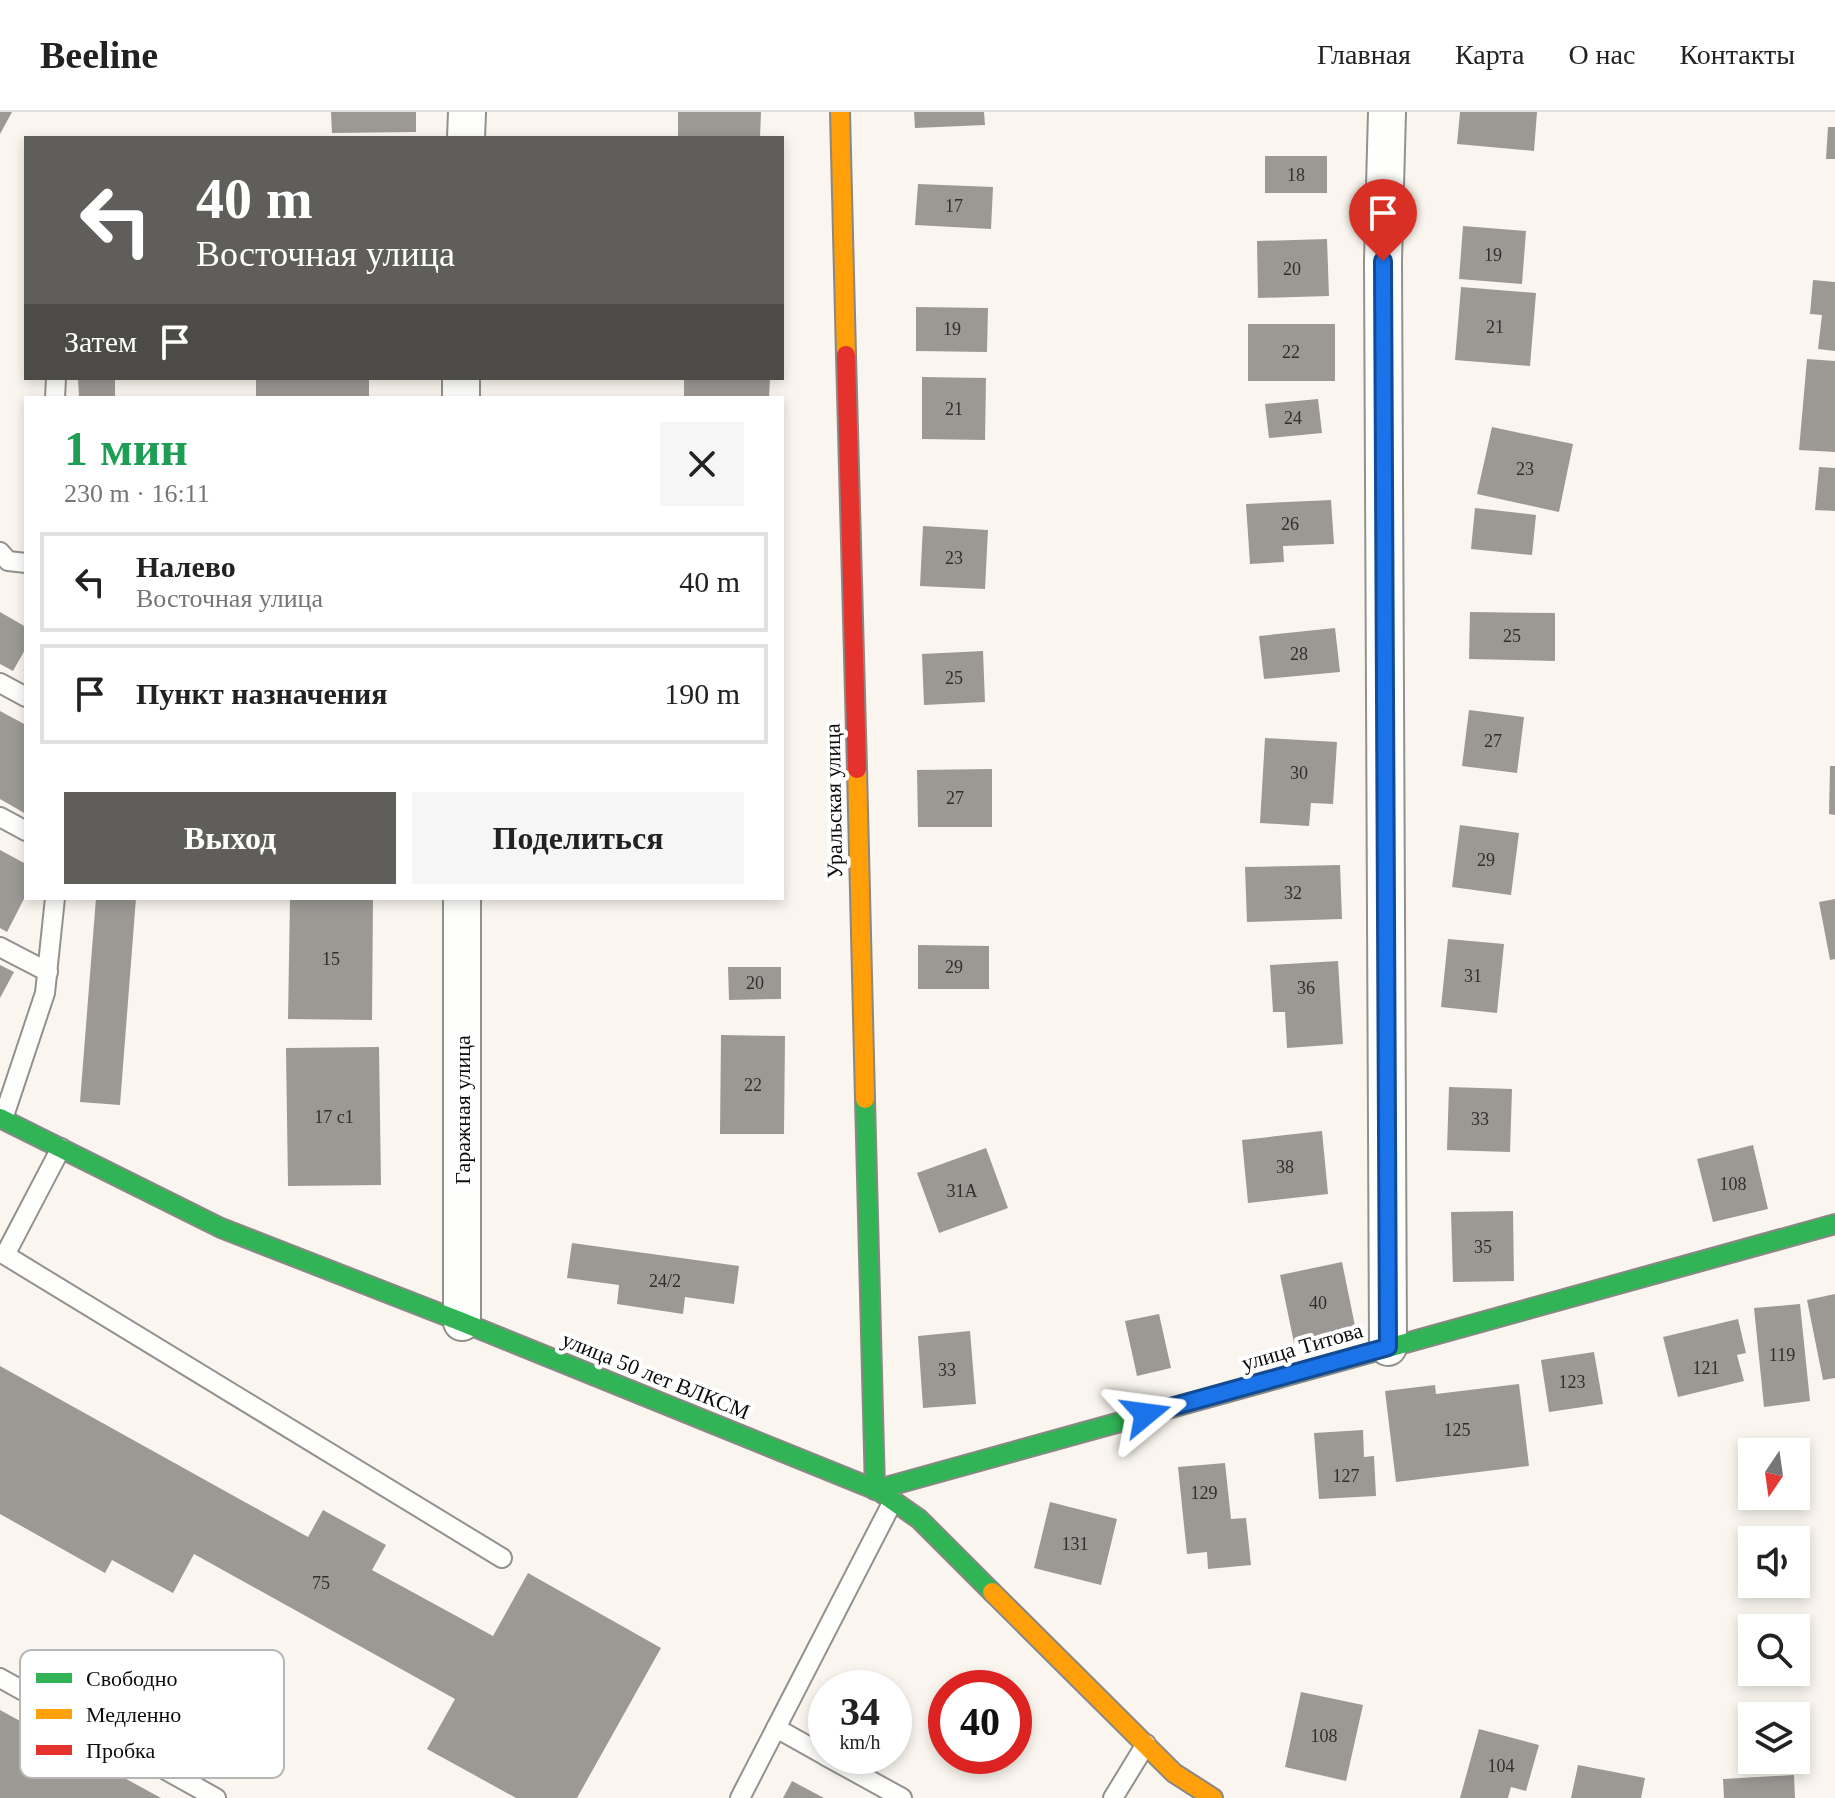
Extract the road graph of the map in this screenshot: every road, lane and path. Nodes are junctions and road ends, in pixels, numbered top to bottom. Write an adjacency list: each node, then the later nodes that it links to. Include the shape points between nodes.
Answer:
1 (467, 112): 4 (street)
2 (840, 112): 20 (street, Уральская улица)
3 (1387, 112): 19 (street, via 1383,293)
4 (466, 136)
5 (0, 552): 6 (lane, via 8,561)
6 (24, 563)
7 (0, 683): 8 (lane)
8 (24, 696)
9 (0, 817): 10 (lane)
10 (24, 830)
11 (55, 900): 14 (lane)
12 (462, 900): 18 (street, Гаражная улица)
13 (0, 947): 14 (lane)
14 (48, 972): 15 (lane)
15 (2, 1118): 16 (street, улица 50 лет ВЛКСМ)
16 (61, 1148): 18 (street, улица 50 лет ВЛКСМ, via 221,1228); 22 (lane, via 5,1255)
17 (1835, 1224): 19 (street, улица Титова)
18 (462, 1322): 20 (street, улица 50 лет ВЛКСМ)
19 (1388, 1347): 20 (street, улица Титова)
20 (875, 1490): 21 (street, улица 50 лет ВЛКСМ)
21 (893, 1501): 25 (lane); 26 (street, улица 50 лет ВЛКСМ, via 919,1519)
22 (502, 1558)
23 (0, 1678): 24 (lane)
24 (20, 1689)
25 (776, 1728): 27 (lane); 31 (lane)
26 (1146, 1744): 33 (lane); 34 (street, улица 50 лет ВЛКСМ, via 1174,1773)
27 (808, 1746)
28 (859, 1774): 32 (lane)
29 (180, 1778): 30 (lane)
30 (216, 1798)
31 (740, 1798)
32 (902, 1798)
33 (1113, 1798)
34 (1213, 1798)

